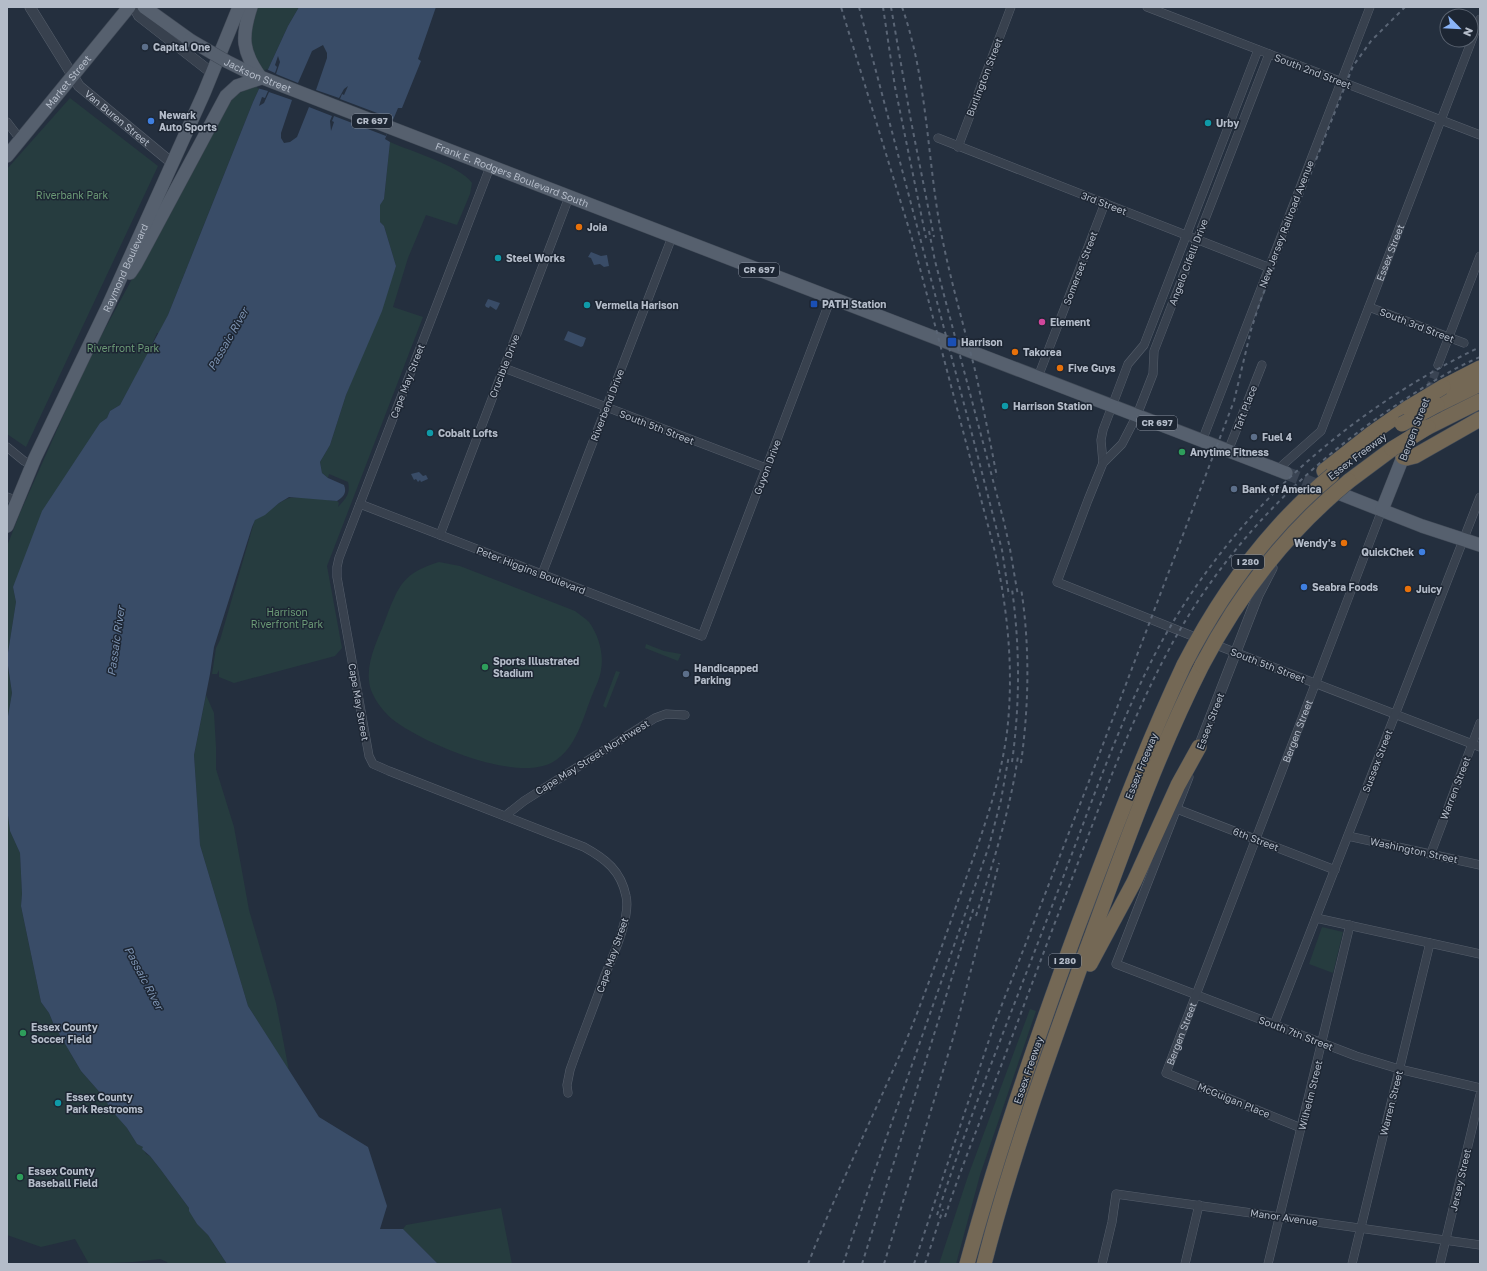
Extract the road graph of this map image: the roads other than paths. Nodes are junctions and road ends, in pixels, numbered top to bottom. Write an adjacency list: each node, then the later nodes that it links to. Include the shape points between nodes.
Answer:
1 (30, 7): 15 (street, Van Buren Street)
2 (129, 7): 15 (main road, Market Street)
3 (134, 7): 13 (street, Jackson Street, via 139,16)
4 (144, 7): 14 (main road, Jackson Street, bridge, via 190,40)
5 (240, 7): 13 (main road, Raymond Boulevard)
6 (251, 7): 14 (main road, via 245,36)
7 (1010, 7): 23 (street, Burlington Street)
8 (1147, 7): 11 (street, South 2nd Street)
9 (1370, 7): 16 (street, New Jersey Railroad Avenue)
10 (1480, 20): 17 (street, Essex Street)
11 (1258, 50): 12 (street, South 2nd Street); 29 (street, Angelo Cifelli Drive)
12 (1269, 54): 16 (street, South 2nd Street); 31 (street, Angelo Cifelli Drive)
13 (212, 73): 25 (main road, Raymond Boulevard)
14 (252, 75): 19 (main road, Jackson Street / CR 697); 34 (main road, via 226,96 136,264)
15 (73, 76): 22 (main road, Market Street); 25 (street, Van Buren Street, via 79,86)
16 (1341, 82): 17 (street, South 2nd Street); 33 (street, New Jersey Railroad Avenue)
17 (1441, 120): 20 (street, South 2nd Street); 36 (street, Essex Street)
18 (7, 122): 22 (street)
19 (408, 135): 26 (main road, Frank E. Rodgers Boulevard South / CR 697)
20 (1480, 135)
21 (938, 138): 23 (street, 3rd Street)
22 (20, 139): 24 (main road, Market Street)
23 (958, 147): 28 (street, 3rd Street)
24 (7, 156)
25 (172, 163): 34 (main road, Raymond Boulevard)
26 (490, 166): 27 (main road, Frank E. Rodgers Boulevard South / CR 697); 63 (street, Cape May Street)
27 (569, 197): 30 (main road, Frank E. Rodgers Boulevard South / CR 697); 41 (street, Crucible Drive)
28 (1105, 203): 29 (street, 3rd Street); 43 (street, Somerset Street)
29 (1186, 234): 31 (street, 3rd Street); 47 (street, Angelo Cifelli Drive, via 1144,345 1128,364)
30 (672, 237): 35 (main road, CR 697); 48 (street, Riverbend Drive)
31 (1197, 239): 33 (street, 3rd Street); 49 (street, Angelo Cifelli Drive, via 1154,351 1153,374)
32 (1480, 256): 37 (street)
33 (1270, 268): 51 (street, New Jersey Railroad Avenue)
34 (111, 298): 56 (main road, Raymond Boulevard)
35 (831, 298): 43 (main road, CR 697); 57 (street, Guyon Drive)
36 (1369, 307): 37 (street, South 3rd Street); 58 (street, Essex Street, via 1321,431)
37 (1449, 336): 38 (street, South 3rd Street); 39 (street)
38 (1464, 343)
39 (1438, 365)
40 (1262, 366): 53 (street, Taft Place)
41 (504, 368): 48 (street, South 5th Street); 66 (street, Crucible Drive)
42 (1480, 368): 45 (highway)
43 (1036, 376): 47 (main road, CR 697)
44 (1480, 384): 59 (highway, Essex Freeway / I 280, bridge, via 1402,424)
45 (1436, 388): 54 (street, Bergen Street); 59 (highway, bridge, via 1370,434)
46 (1480, 401): 54 (highway, Essex Freeway / I 280, bridge, via 1428,427)
47 (1112, 406): 49 (main road, CR 697); 55 (street, Angelo Cifelli Drive, via 1101,434)
48 (606, 408): 57 (street, South 5th Street); 69 (street, Riverbend Drive)
49 (1137, 415): 51 (main road, CR 697); 55 (street, Angelo Cifelli Drive, via 1122,444)
50 (1480, 419): 54 (highway, via 1410,458)
51 (1202, 441): 53 (main road, CR 697)
52 (7, 447): 56 (street)
53 (1228, 451): 58 (main road, CR 697)
54 (1398, 453): 64 (main road, Bergen Street); 91 (highway, Essex Freeway / I 280, bridge, via 1349,481 1309,517 1249,586 1227,620 1175,722)
55 (1103, 463): 70 (street, Angelo Cifelli Drive)
56 (32, 465): 62 (main road, Raymond Boulevard)
57 (766, 468): 71 (street, Guyon Drive)
58 (1281, 472)
59 (1328, 473): 106 (highway, Essex Freeway / I 280, bridge, via 1261,546 1222,598 1202,631 1165,706 1060,976 1002,1146)
60 (1326, 489): 64 (main road); 72 (street, Essex Street, via 1272,568 1258,595)
61 (1480, 497): 67 (street, Sussex Street)
62 (12, 499): 65 (main road, Raymond Boulevard)
63 (360, 504): 66 (street, Peter Higgins Boulevard); 80 (street, Cape May Street, via 339,558 337,572 370,760 377,767)
64 (1382, 510): 67 (main road); 73 (street, Bergen Street)
65 (7, 526)
66 (440, 535): 69 (street, Peter Higgins Boulevard)
67 (1464, 539): 68 (main road); 74 (street, Sussex Street)
68 (1480, 545)
69 (542, 574): 71 (street, Peter Higgins Boulevard)
70 (1057, 582): 72 (street, South 5th Street)
71 (702, 636)
72 (1236, 653): 73 (street, South 5th Street); 78 (street, Essex Street)
73 (1316, 683): 74 (street, South 5th Street); 82 (street, Bergen Street)
74 (1395, 714): 77 (street, South 5th Street); 81 (street, Sussex Street)
75 (685, 715): 80 (street, Cape May Street Northwest, via 666,714 655,718 524,801)
76 (1480, 723): 77 (street, Warren Street)
77 (1476, 745): 83 (street, Warren Street)
78 (1199, 747): 79 (street, Essex Street); 91 (highway, via 1178,785 1129,892 1088,967)
79 (1177, 809): 82 (street, 6th Street); 90 (street, Essex Street)
80 (505, 816): 98 (street, Cape May Street, via 584,847 600,856 613,868 627,897 628,909 620,938 570,1070)
81 (1348, 836): 83 (street, Washington Street); 85 (street, Sussex Street)
82 (1256, 839): 85 (street, 6th Street); 92 (street, Bergen Street)
83 (1430, 853): 84 (street, Washington Street)
84 (1480, 865)
85 (1335, 870): 86 (street, Sussex Street)
86 (1316, 918): 87 (street); 93 (street, Sussex Street)
87 (1350, 925): 88 (street); 94 (street, Wilhelm Street)
88 (1430, 943): 89 (street); 95 (street, Warren Street)
89 (1480, 954)
90 (1116, 964): 92 (street, South 7th Street)
91 (1074, 985): 107 (highway, Essex Freeway / I 280, via 1022,1137)
92 (1196, 995): 93 (street, South 7th Street); 96 (street, Bergen Street)
93 (1274, 1025): 94 (street, South 7th Street)
94 (1322, 1044): 95 (street, South 7th Street); 100 (street, Wilhelm Street)
95 (1399, 1069): 97 (street, South 7th Street); 103 (street, Warren Street)
96 (1166, 1073): 100 (street, McGuigan Place)
97 (1480, 1088)
98 (568, 1093)
99 (1480, 1095): 104 (street, Jersey Street)
100 (1302, 1128): 102 (street, Wilhelm Street)
101 (1199, 1205): 102 (street, Manor Avenue); 108 (street, Manor Avenue, via 1116,1194); 109 (street)
102 (1280, 1216): 103 (street, Manor Avenue); 110 (street, Wilhelm Street)
103 (1360, 1228): 104 (street, Manor Avenue); 111 (street, Warren Street)
104 (1446, 1240): 105 (street, Manor Avenue); 112 (street, Jersey Street)
105 (1480, 1245)
106 (967, 1264)
107 (984, 1264)
108 (1102, 1264)
109 (1185, 1264)
110 (1268, 1264)
111 (1352, 1264)
112 (1440, 1264)

